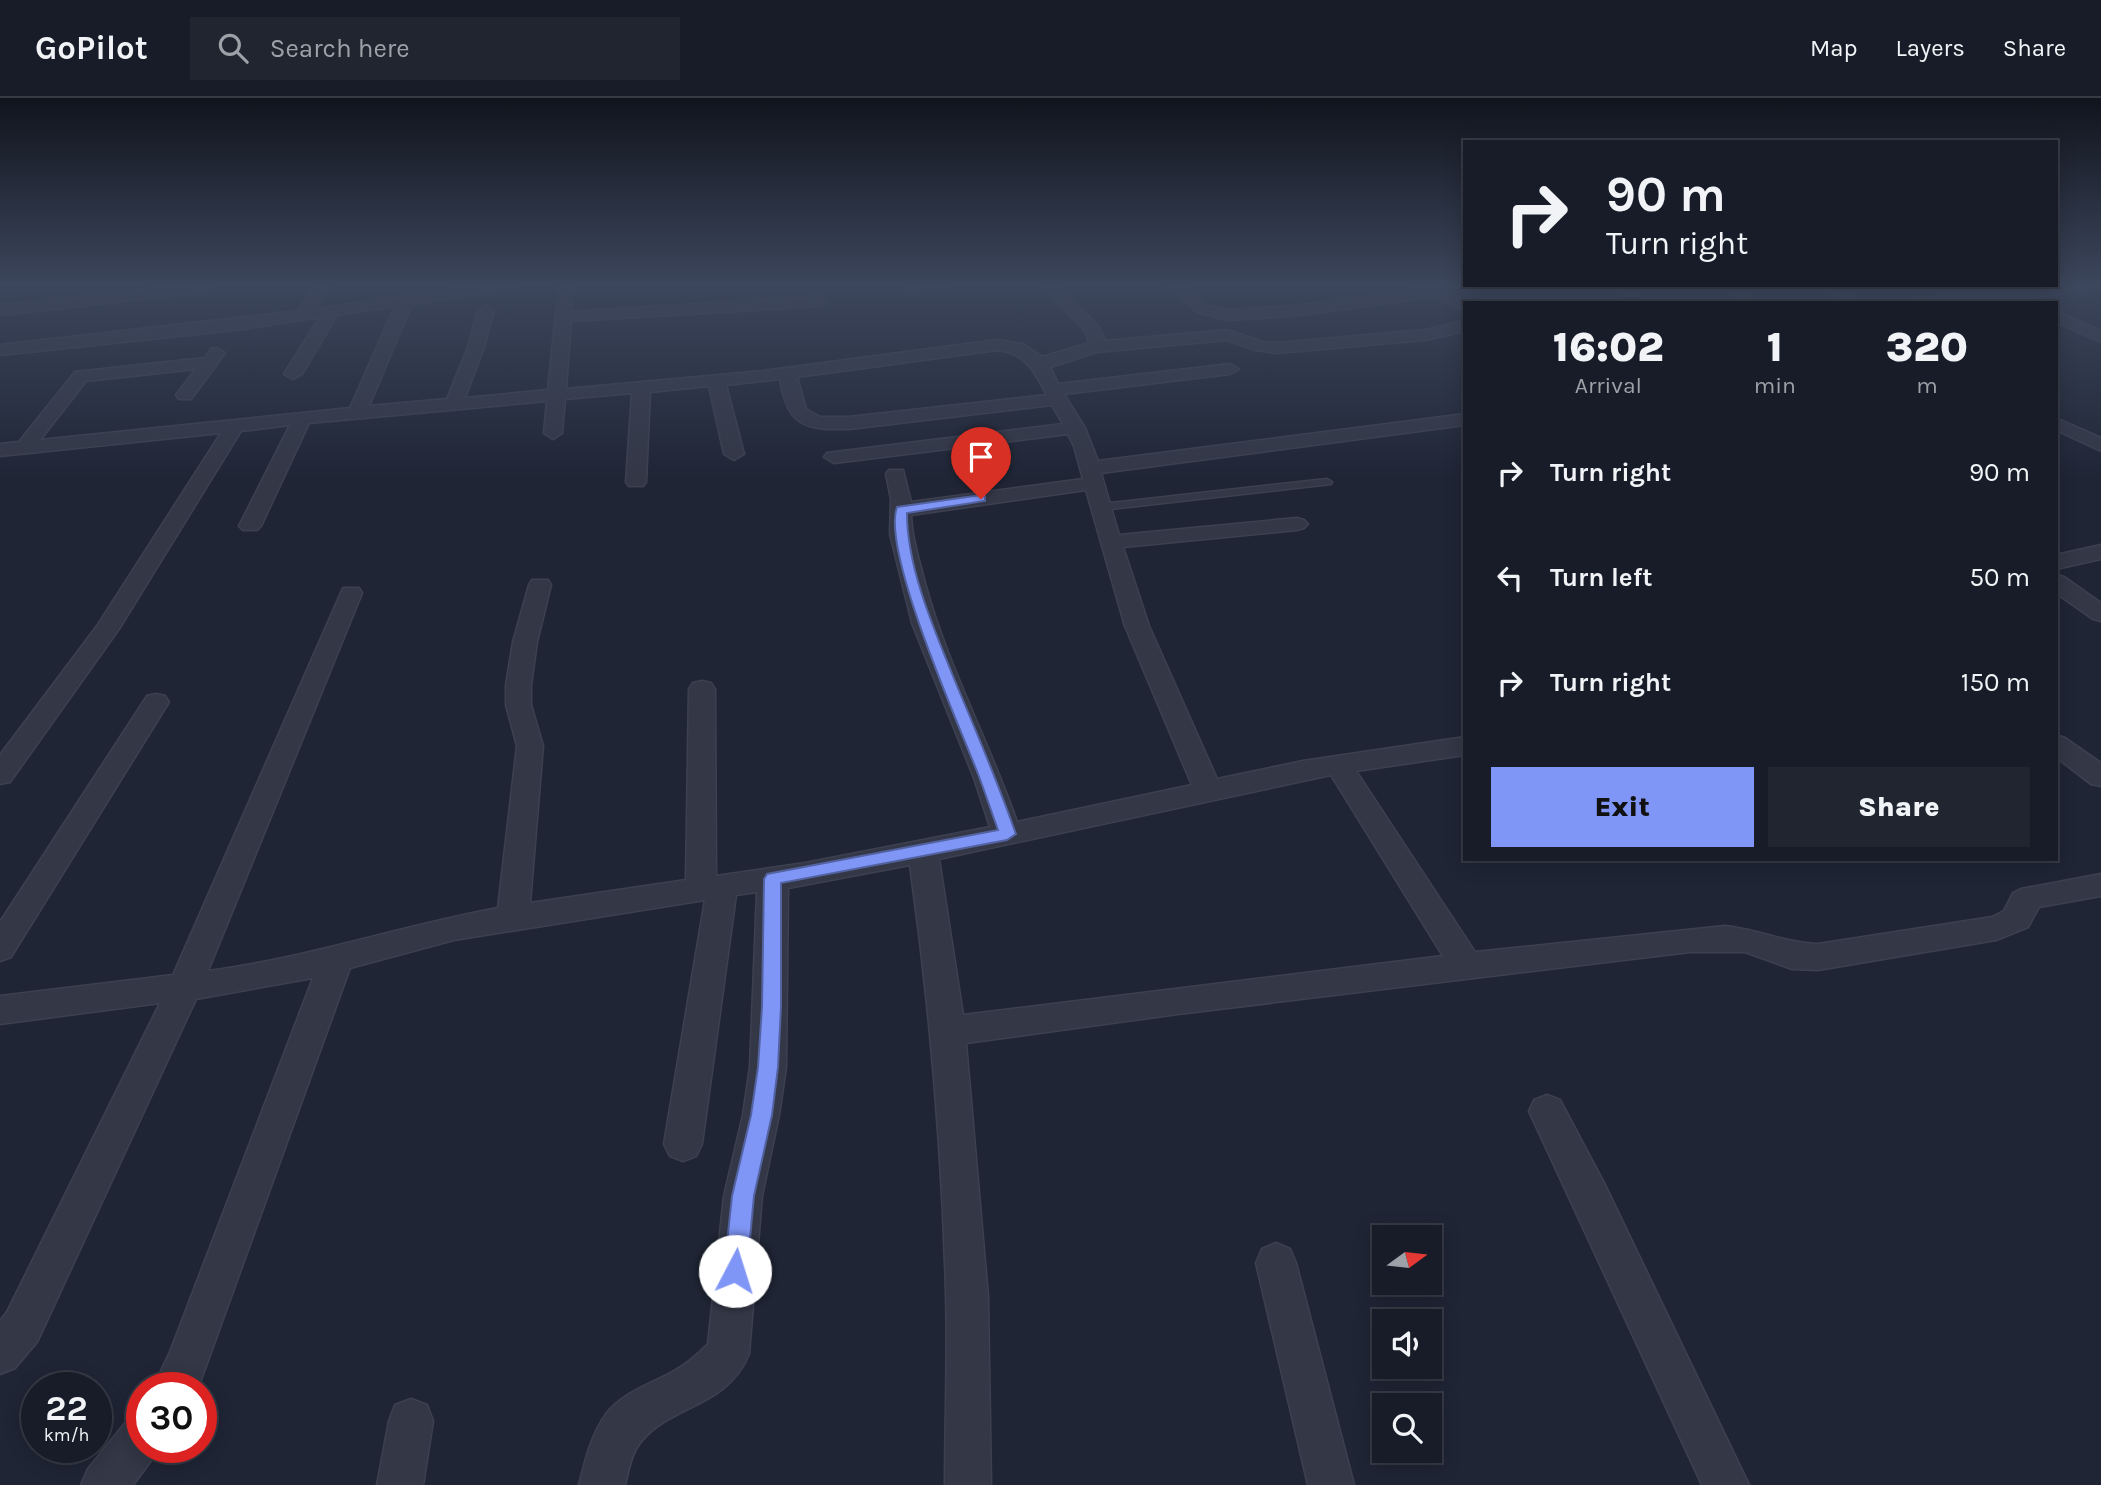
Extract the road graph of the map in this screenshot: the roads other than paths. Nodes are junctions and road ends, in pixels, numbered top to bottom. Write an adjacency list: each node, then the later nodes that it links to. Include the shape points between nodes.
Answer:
1 (219, 350): 9 (street)
2 (307, 350): 12 (street)
3 (384, 350): 20 (street)
4 (475, 350): 19 (street)
5 (561, 350): 18 (street)
6 (962, 350): 13 (street)
7 (1021, 350): 10 (street)
8 (1084, 350): 10 (street, via 1048,359)
9 (211, 362): 17 (street); 28 (street, via 82,376)
10 (1042, 365): 16 (street)
11 (1230, 369): 16 (street)
12 (293, 373)
13 (788, 373): 14 (street); 16 (street, via 797,413 818,423 849,423)
14 (716, 381): 15 (street); 29 (street)
15 (641, 388): 18 (street); 34 (street)
16 (1056, 394): 25 (street)
17 (185, 395)
18 (558, 395): 19 (street); 26 (street)
19 (454, 404): 20 (street)
20 (357, 413): 21 (street)
21 (302, 419): 24 (street); 38 (street)
22 (1463, 419): 32 (street)
23 (2058, 425): 27 (street)
24 (235, 426): 28 (street); 51 (street, via 107,629)
25 (1076, 428): 30 (street); 32 (street)
26 (553, 433)
27 (2101, 445)
28 (8, 452)
29 (734, 454)
30 (835, 457)
31 (895, 474): 36 (street)
32 (1093, 475): 35 (street); 36 (street)
33 (1326, 481): 35 (lane)
34 (636, 482)
35 (1101, 507): 39 (street)
36 (901, 510): 54 (street, via 901,534 924,623)
37 (1297, 524): 39 (street)
38 (250, 526)
39 (1111, 542): 53 (street, via 1137,626)
40 (2101, 552): 41 (street)
41 (2058, 562)
42 (2058, 583): 45 (street)
43 (540, 585): 59 (street, via 518,690 530,746)
44 (351, 593): 63 (street)
45 (2101, 614)
46 (702, 689): 58 (street)
47 (156, 702): 60 (street)
48 (2058, 745): 52 (street)
49 (1463, 746): 50 (street)
50 (1338, 764): 53 (street); 62 (street)
51 (0, 775)
52 (2101, 777)
53 (1208, 790): 54 (street)
54 (1007, 834): 55 (street)
55 (923, 851): 56 (street); 65 (street)
56 (773, 879): 58 (street); 75 (street, via 768,1067 743,1196 728,1354 698,1382 644,1408 625,1423 612,1443)
57 (2101, 885): 62 (street, via 2032,897 2024,901 2017,919 1996,928 1818,957 1792,956 1746,940 1725,938)
58 (711, 888): 59 (street); 67 (street)
59 (513, 917): 61 (street)
60 (0, 948)
61 (337, 959): 63 (street); 70 (street)
62 (1467, 967): 65 (street)
63 (184, 988): 64 (street); 69 (street, via 22,1327)
64 (0, 1010)
65 (948, 1031): 76 (street, via 967,1297)
66 (1547, 1111): 78 (street)
67 (683, 1144)
68 (1276, 1263): 77 (street)
69 (0, 1353)
70 (183, 1372)
71 (411, 1421): 74 (street)
72 (126, 1458): 73 (street)
73 (104, 1485)
74 (400, 1485)
75 (602, 1485)
76 (968, 1485)
77 (1331, 1485)
78 (1726, 1485)

